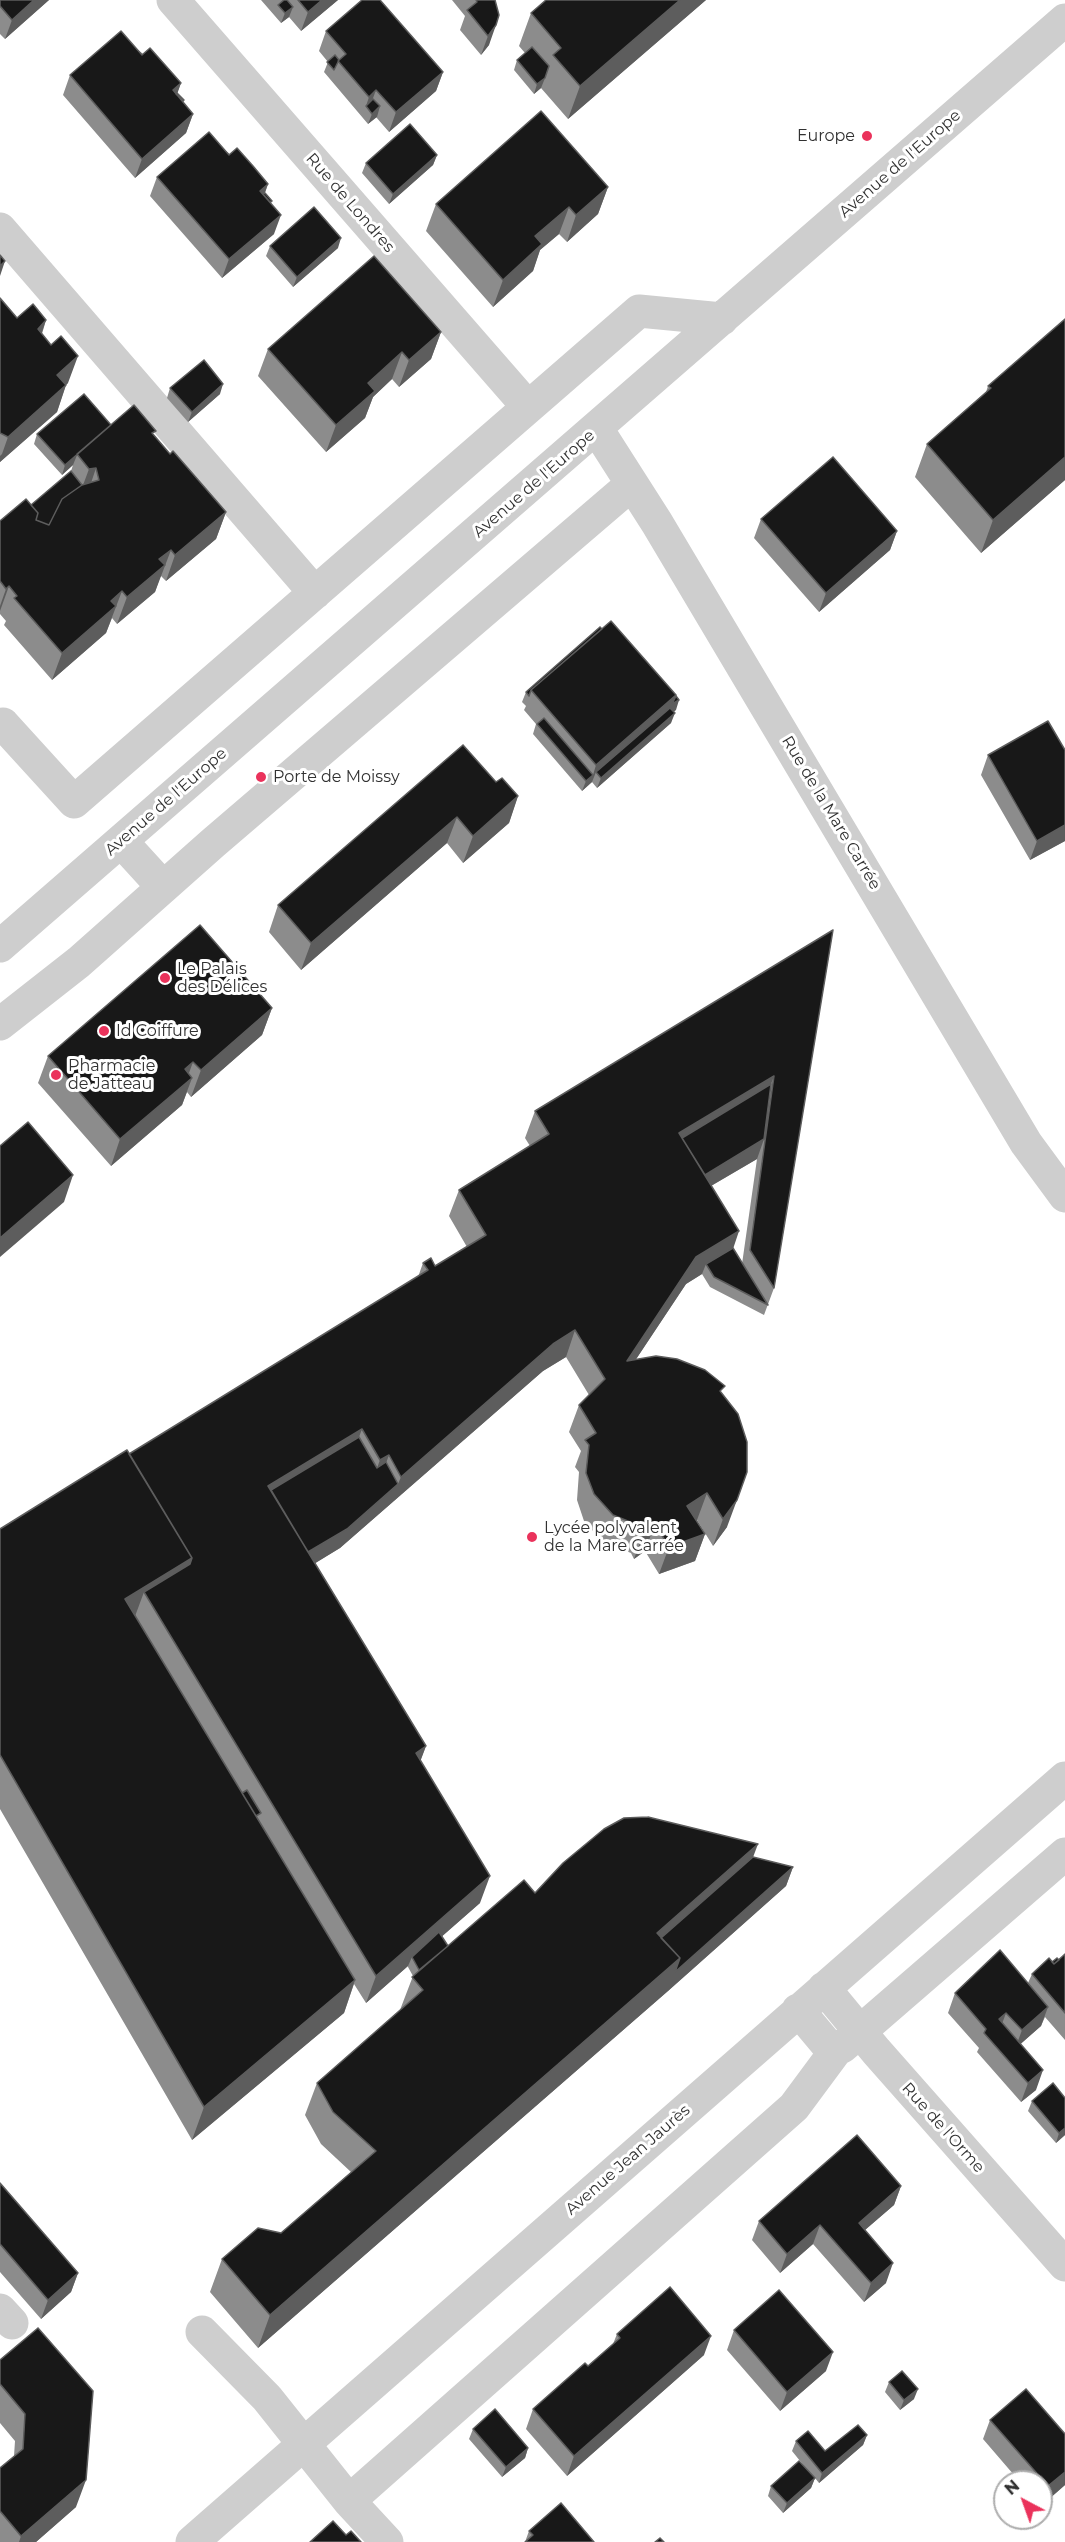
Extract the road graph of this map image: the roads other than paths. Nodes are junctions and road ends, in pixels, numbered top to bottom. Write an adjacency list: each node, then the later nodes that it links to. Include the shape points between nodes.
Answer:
1 (173, 0): 5 (street, Rue de Londres)
2 (1065, 20): 4 (street, Avenue de l'Europe)
3 (0, 229): 8 (street)
4 (722, 319): 5 (street, via 639,311); 6 (street, Avenue de l'Europe)
5 (528, 407): 8 (street)
6 (597, 429): 7 (street, Rue de la Mare Carrée); 10 (street, Avenue de l'Europe)
7 (632, 484): 11 (street); 14 (street, Rue de la Mare Carrée, via 1026,1143)
8 (315, 593): 9 (street, via 74,802 3,724)
9 (0, 727)
10 (121, 841): 11 (street); 12 (street, Avenue de l'Europe)
11 (163, 887): 13 (street, via 79,962)
12 (0, 946)
13 (0, 1024)
14 (1065, 1196)
15 (1065, 1778): 17 (street, Avenue Jean Jaurès)
16 (1065, 1854): 19 (street)
17 (824, 1988): 18 (street, Avenue Jean Jaurès); 19 (street, Rue de l'Orme)
18 (798, 2010): 20 (street); 23 (street, Avenue Jean Jaurès)
19 (860, 2032): 20 (street); 21 (street, Rue de l'Orme)
20 (834, 2054): 24 (street, via 794,2107)
21 (1065, 2265)
22 (202, 2332): 23 (street, via 267,2398)
23 (305, 2444): 24 (street); 25 (street, Avenue Jean Jaurès)
24 (349, 2500): 26 (street)
25 (192, 2542)
26 (387, 2542)

